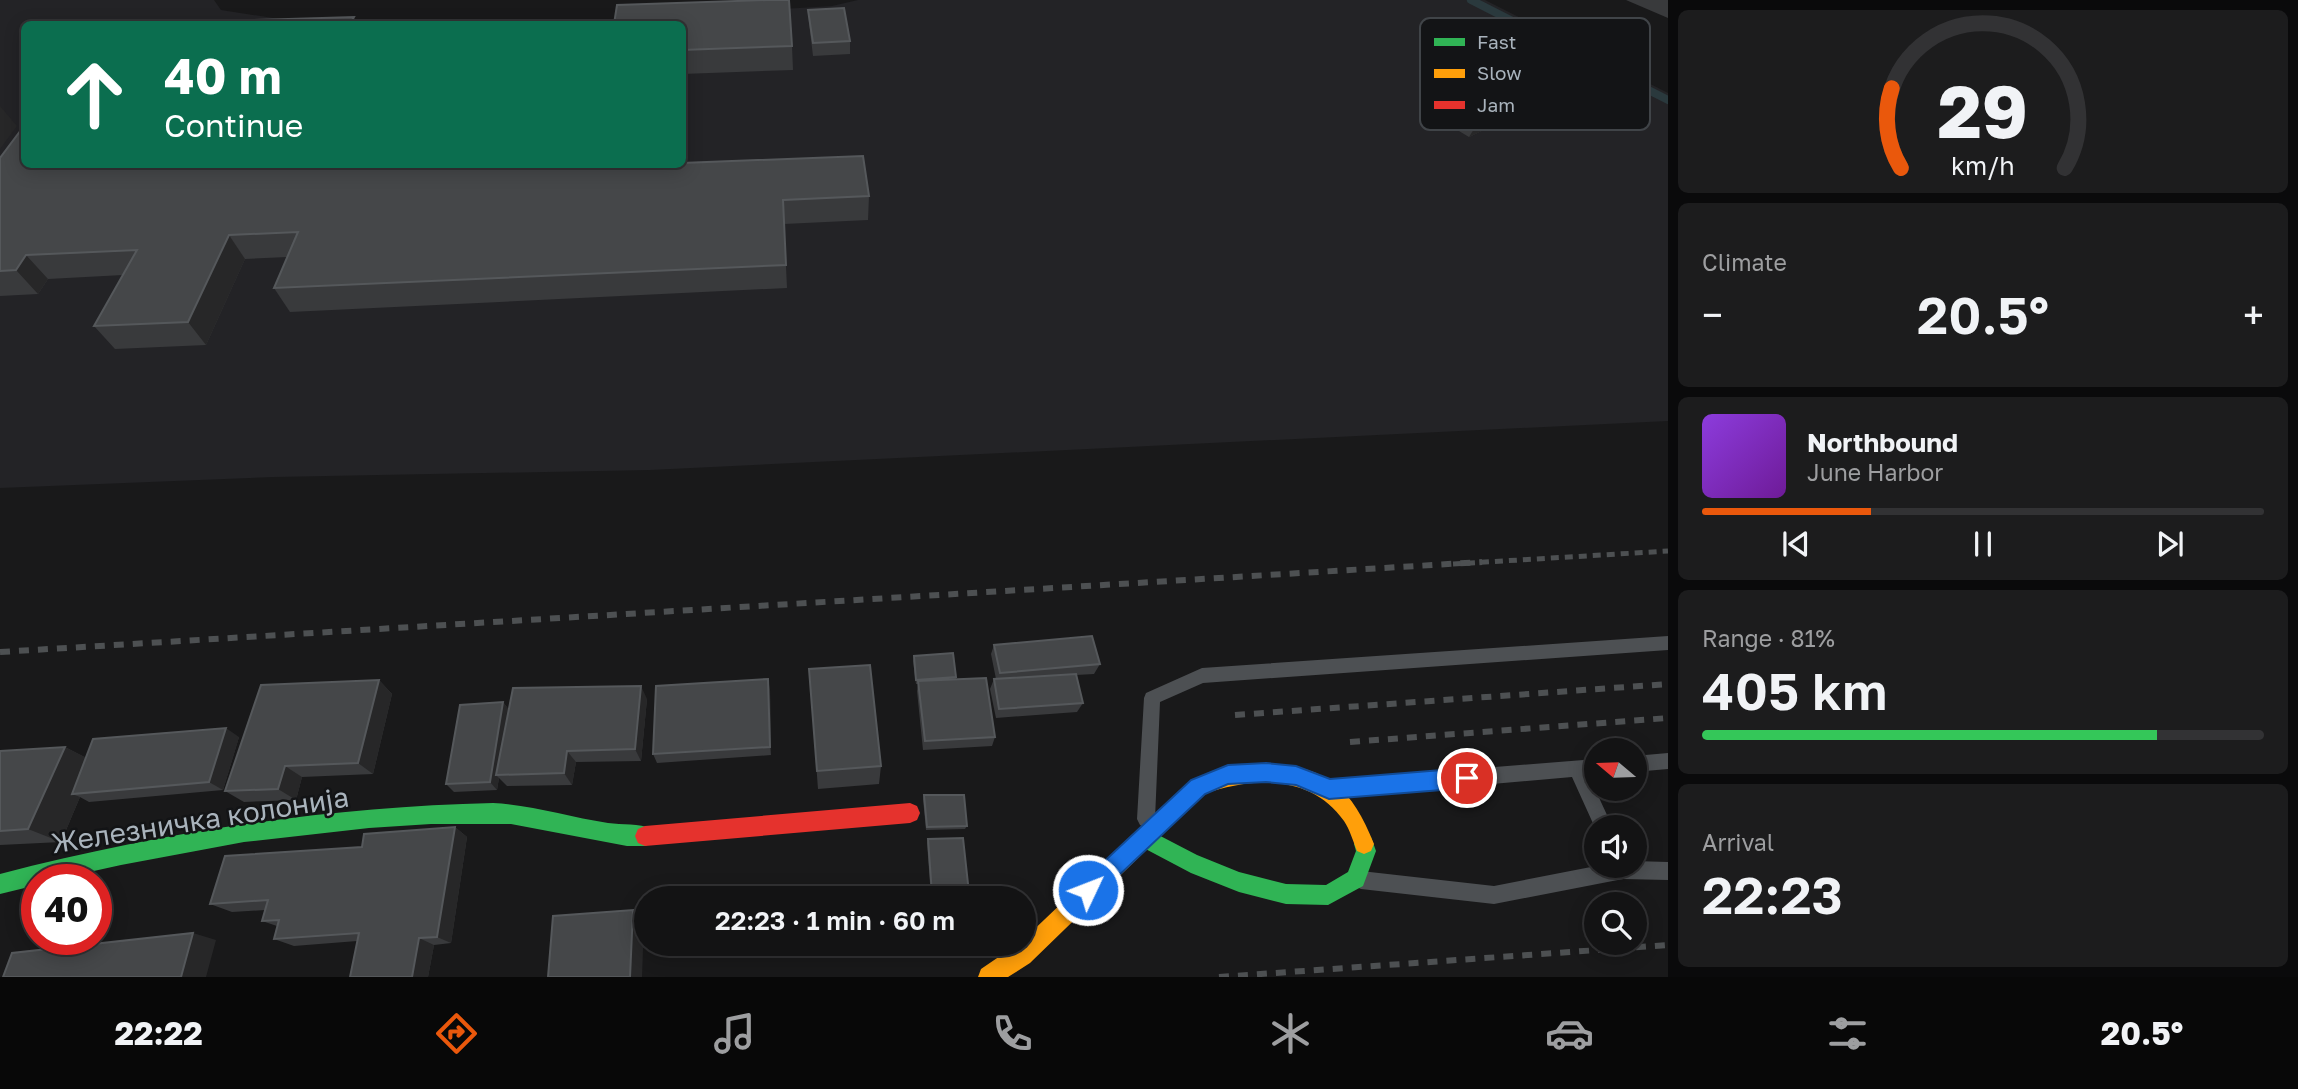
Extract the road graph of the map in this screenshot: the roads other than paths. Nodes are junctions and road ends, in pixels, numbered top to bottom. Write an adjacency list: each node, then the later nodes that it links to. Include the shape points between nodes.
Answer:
1 (1668, 643): 9 (lane, via 1202,676 1152,698)
2 (1668, 761): 3 (lane)
3 (1647, 763)
4 (1584, 768): 5 (lane)
5 (1577, 769): 6 (lane); 8 (lane)
6 (1329, 789): 9 (street, via 1296,775 1228,775 1198,787); 13 (street, via 1352,815 1366,851)
7 (910, 813): 14 (street, Железничка колонија, via 641,836 496,813 320,822 90,859)
8 (1598, 815)
9 (1144, 838): 13 (street, via 1191,863 1286,894 1328,895); 15 (street, via 1022,956)
10 (1647, 870): 11 (lane)
11 (1668, 871)
12 (1584, 876): 13 (lane, via 1494,895)
13 (1356, 879)
14 (0, 884)
15 (989, 977)

